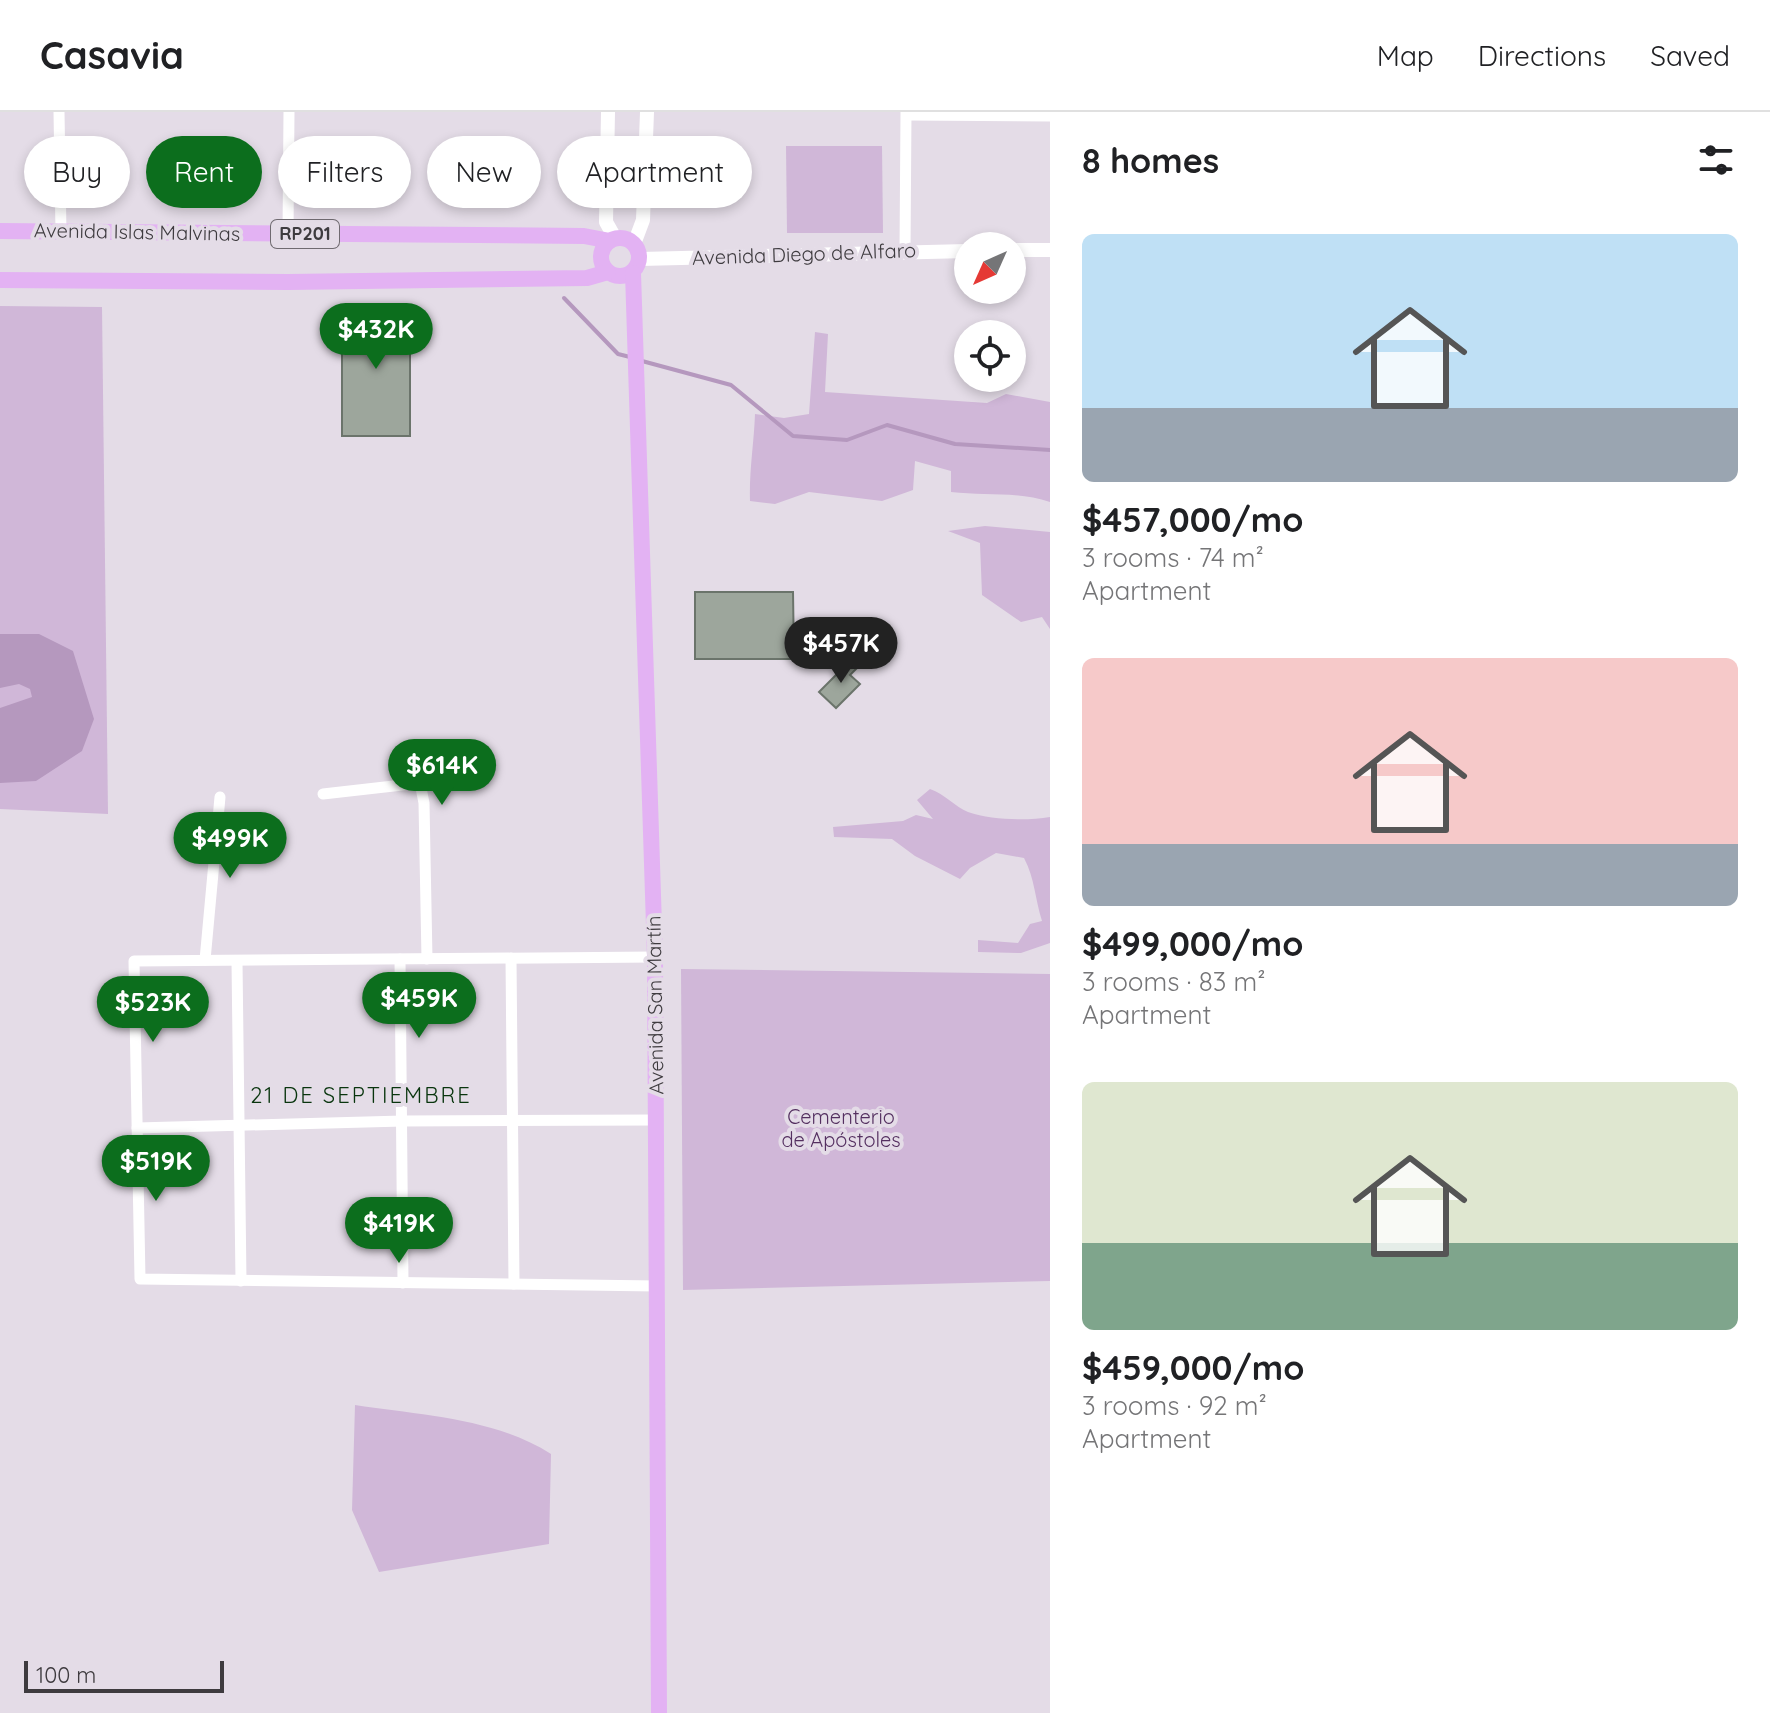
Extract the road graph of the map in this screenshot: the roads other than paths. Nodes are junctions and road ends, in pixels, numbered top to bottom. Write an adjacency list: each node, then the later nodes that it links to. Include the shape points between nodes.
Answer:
1 (59, 112): 8 (street)
2 (289, 112): 9 (street)
3 (608, 112): 10 (street, via 606,222)
4 (647, 112): 15 (street, via 643,220)
5 (906, 114): 6 (street); 13 (street)
6 (1050, 116)
7 (0, 231): 8 (main road, Avenida Islas Malvinas / RP201)
8 (61, 232): 9 (main road, Avenida Islas Malvinas / RP201)
9 (288, 234): 10 (main road, Avenida Islas Malvinas / RP201)
10 (613, 240): 15 (main road, RP201, via 626,239); 15 (main road, Avenida San Martín, via 601,256)
11 (1026, 250): 12 (street)
12 (1050, 250)
13 (905, 251): 14 (street, Avenida Diego de Alfaro / RP201); 15 (street, Avenida Diego de Alfaro / RP201)
14 (954, 251)
15 (626, 265): 16 (main road, RP201, via 587,278); 19 (main road, Avenida San Martín, via 634,297)
16 (0, 280)
17 (323, 794): 22 (street, via 420,783)
18 (220, 797): 23 (street)
19 (655, 957): 20 (street); 25 (main road, Avenida San Martín)
20 (511, 958): 22 (street); 27 (street)
21 (400, 959): 22 (street); 24 (street); 26 (street)
22 (427, 959)
23 (205, 960): 24 (street); 29 (street, via 134,961)
24 (237, 962): 28 (street)
25 (656, 1120): 27 (street); 33 (main road, Avenida San Martín)
26 (403, 1121): 27 (street); 28 (street); 31 (street)
27 (514, 1121): 32 (street)
28 (241, 1127): 29 (street); 30 (street)
29 (137, 1128): 30 (street, via 140,1279)
30 (241, 1281): 31 (street)
31 (403, 1283): 32 (street)
32 (514, 1284): 33 (street)
33 (657, 1286): 34 (main road, Avenida San Martín)
34 (659, 1713)

